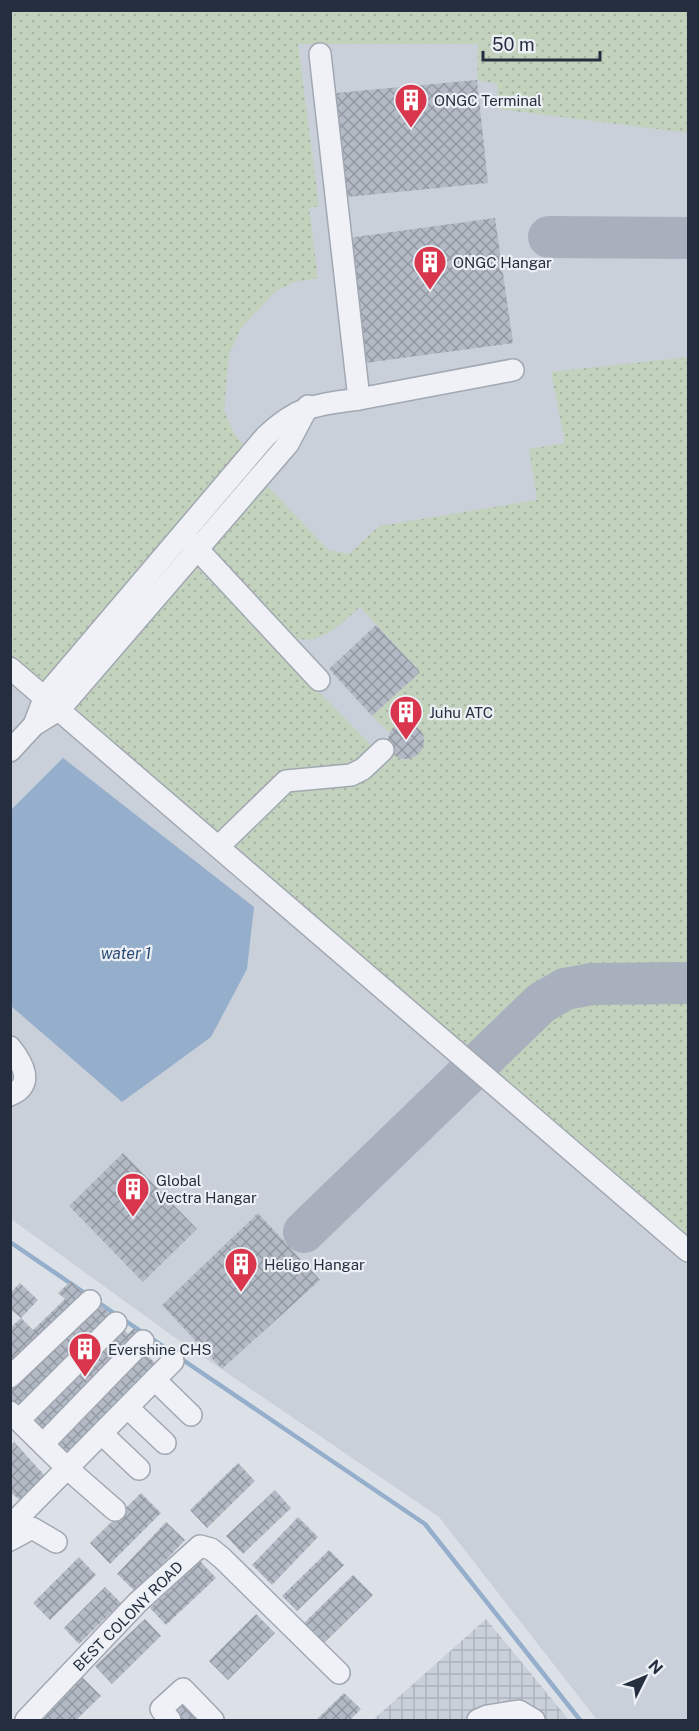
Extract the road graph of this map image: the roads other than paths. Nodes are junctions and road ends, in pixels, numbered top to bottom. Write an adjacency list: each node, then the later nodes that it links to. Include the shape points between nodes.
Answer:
1 (320, 54): 3 (street)
2 (513, 370): 3 (street)
3 (359, 399): 4 (street)
4 (308, 406): 5 (street, via 266,436); 5 (street, via 275,471)
5 (190, 540): 7 (street); 8 (street)
6 (10, 668): 8 (street)
7 (319, 680)
8 (53, 703): 10 (street); 11 (street)
9 (383, 750): 11 (street, via 356,773 286,781)
10 (10, 751)
11 (219, 846): 14 (street)
12 (10, 1047): 13 (street, via 24,1065 26,1076)
13 (10, 1095)
14 (688, 1251)
15 (90, 1301): 19 (street)
16 (116, 1323): 23 (street)
17 (143, 1341): 26 (street)
18 (173, 1361): 20 (street)
19 (10, 1377)
20 (155, 1380): 21 (street); 22 (street)
21 (128, 1408): 24 (street); 25 (street)
22 (191, 1415)
23 (15, 1416): 26 (street)
24 (102, 1434): 27 (street); 28 (street)
25 (165, 1443)
26 (43, 1444): 27 (street)
27 (68, 1469): 29 (street); 30 (street)
28 (139, 1469)
29 (115, 1510)
30 (10, 1526)
31 (10, 1540): 32 (street, via 28,1528)
32 (56, 1542)
33 (339, 1673): 34 (street, BEST COLONY ROAD, via 222,1558 212,1549 200,1546 137,1603)
34 (26, 1720)
35 (170, 1720): 36 (street, via 161,1709 183,1689)
36 (213, 1720)
37 (478, 1720): 38 (street, via 519,1711)
38 (534, 1720)

